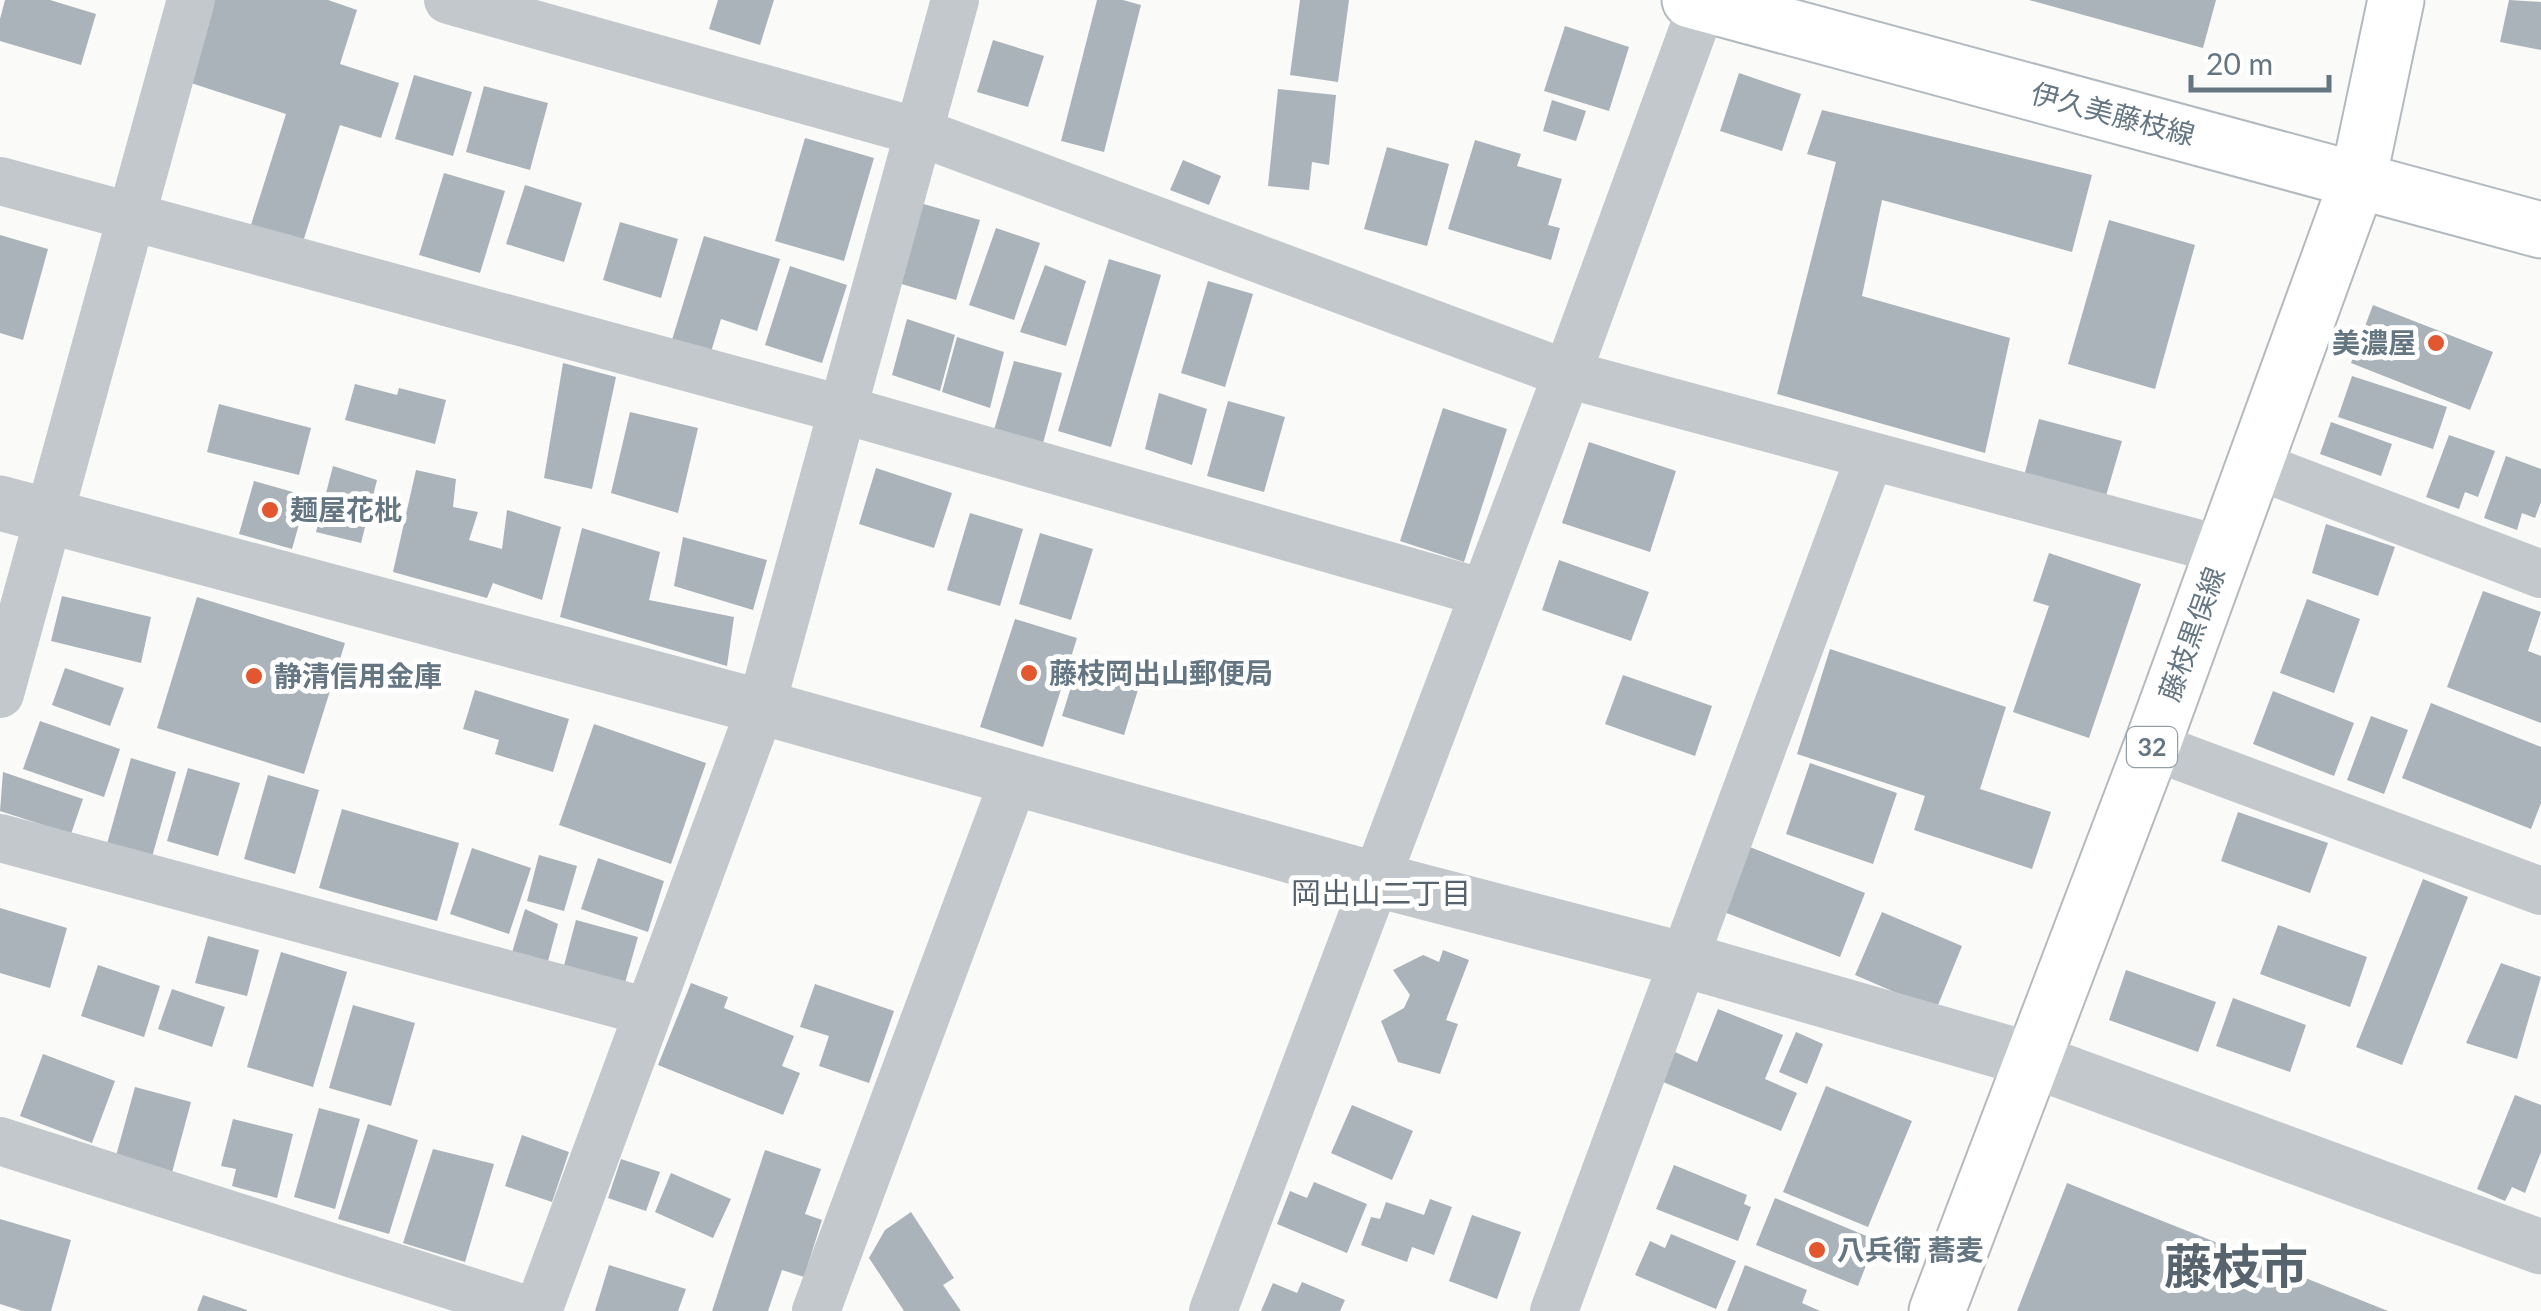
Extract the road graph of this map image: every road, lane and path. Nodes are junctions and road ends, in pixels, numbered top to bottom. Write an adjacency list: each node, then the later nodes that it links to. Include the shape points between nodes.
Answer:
1 (191, 0): 9 (street)
2 (448, 0): 6 (street)
3 (956, 0): 6 (street)
4 (2396, 0): 7 (main road)
5 (1699, 1): 7 (main road, 伊久美藤枝線); 11 (street)
6 (919, 132): 11 (street); 12 (street)
7 (2358, 180): 10 (main road, 伊久美藤枝線); 14 (main road, 藤枝黒俣線 / 32)
8 (0, 182): 9 (street)
9 (131, 217): 12 (street); 15 (street)
10 (2541, 230)
11 (1567, 374): 13 (street); 18 (street)
12 (842, 409): 18 (street); 20 (street)
13 (1870, 456): 16 (street); 26 (street)
14 (2253, 464): 16 (main road, 藤枝黒俣線 / 32); 17 (street)
15 (24, 509): 19 (street); 20 (street)
16 (2222, 550): 21 (main road, 藤枝黒俣線 / 32)
17 (2541, 574)
18 (1484, 593): 24 (street)
19 (0, 694)
20 (761, 707): 22 (street); 27 (street)
21 (2152, 746): 25 (street); 28 (main road, 藤枝黒俣線 / 32)
22 (1015, 777): 24 (street); 32 (street)
23 (0, 838): 27 (street)
24 (1374, 880): 26 (street); 33 (street)
25 (2541, 891)
26 (1685, 960): 28 (street); 34 (street)
27 (648, 1012): 31 (street)
28 (2032, 1060): 30 (street); 35 (main road, 藤枝黒俣線 / 32)
29 (0, 1142): 31 (street)
30 (2541, 1247)
31 (535, 1311)
32 (816, 1311)
33 (1212, 1311)
34 (1554, 1311)
35 (1937, 1311)

